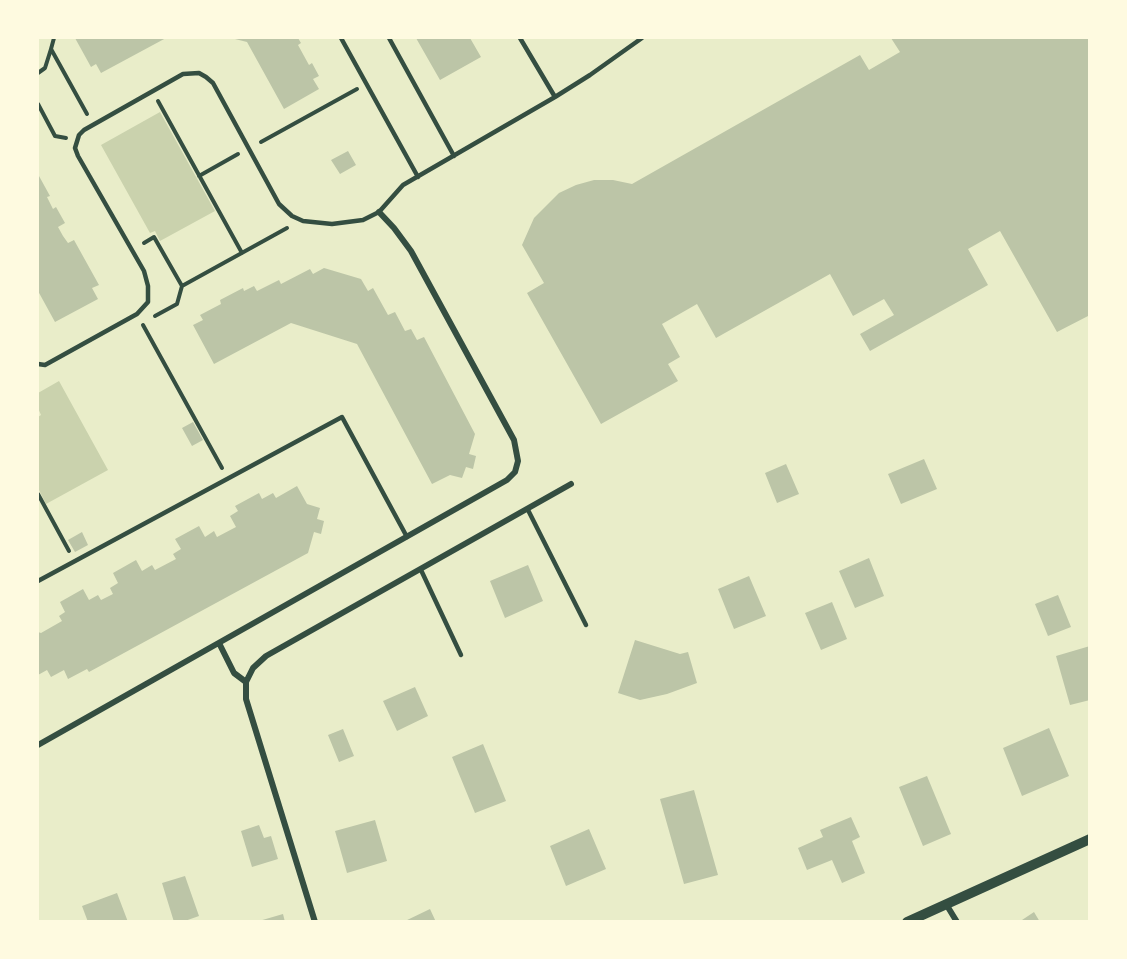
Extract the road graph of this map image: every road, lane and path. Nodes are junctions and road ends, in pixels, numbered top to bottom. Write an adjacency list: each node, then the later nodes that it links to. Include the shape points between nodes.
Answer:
1 (54, 38): 6 (path)
2 (341, 38): 8 (lane)
3 (389, 38): 15 (lane)
4 (520, 38): 10 (lane)
5 (642, 38): 10 (lane)
6 (51, 48): 7 (path, via 45,68); 12 (path)
7 (38, 73)
8 (367, 84): 13 (path); 16 (lane)
9 (153, 91): 12 (lane); 18 (lane, via 183,74 206,76 279,204); 20 (path)
10 (555, 97): 15 (lane)
11 (38, 104): 14 (path, via 55,135)
12 (93, 124): 14 (lane)
13 (281, 131)
14 (76, 140): 19 (lane, via 78,156)
15 (454, 156): 16 (lane)
16 (418, 177): 17 (lane, via 393,194)
17 (379, 212): 18 (lane, via 363,220 333,224); 27 (street, via 411,250 514,440 518,461 507,480)
18 (301, 220): 20 (path)
19 (132, 250): 21 (path, via 154,237); 22 (lane, via 144,271 148,302 126,320 45,365)
20 (242, 253): 21 (path)
21 (182, 286): 23 (path, via 177,304 142,324)
22 (38, 364)
23 (228, 479): 27 (lane, via 342,417); 28 (lane)
24 (571, 484): 26 (street)
25 (38, 494): 28 (path)
26 (528, 510): 29 (street); 31 (lane)
27 (407, 537): 32 (street)
28 (75, 562): 30 (lane)
29 (421, 570): 33 (lane); 34 (street, via 266,656)
30 (38, 581)
31 (586, 625)
32 (219, 643): 34 (street, via 234,673); 35 (street)
33 (461, 655)
34 (246, 682): 38 (street, via 246,699)
35 (38, 745)
36 (1089, 839): 37 (street)
37 (946, 904): 39 (street); 40 (street)
38 (315, 921)
39 (907, 921)
40 (957, 921)

